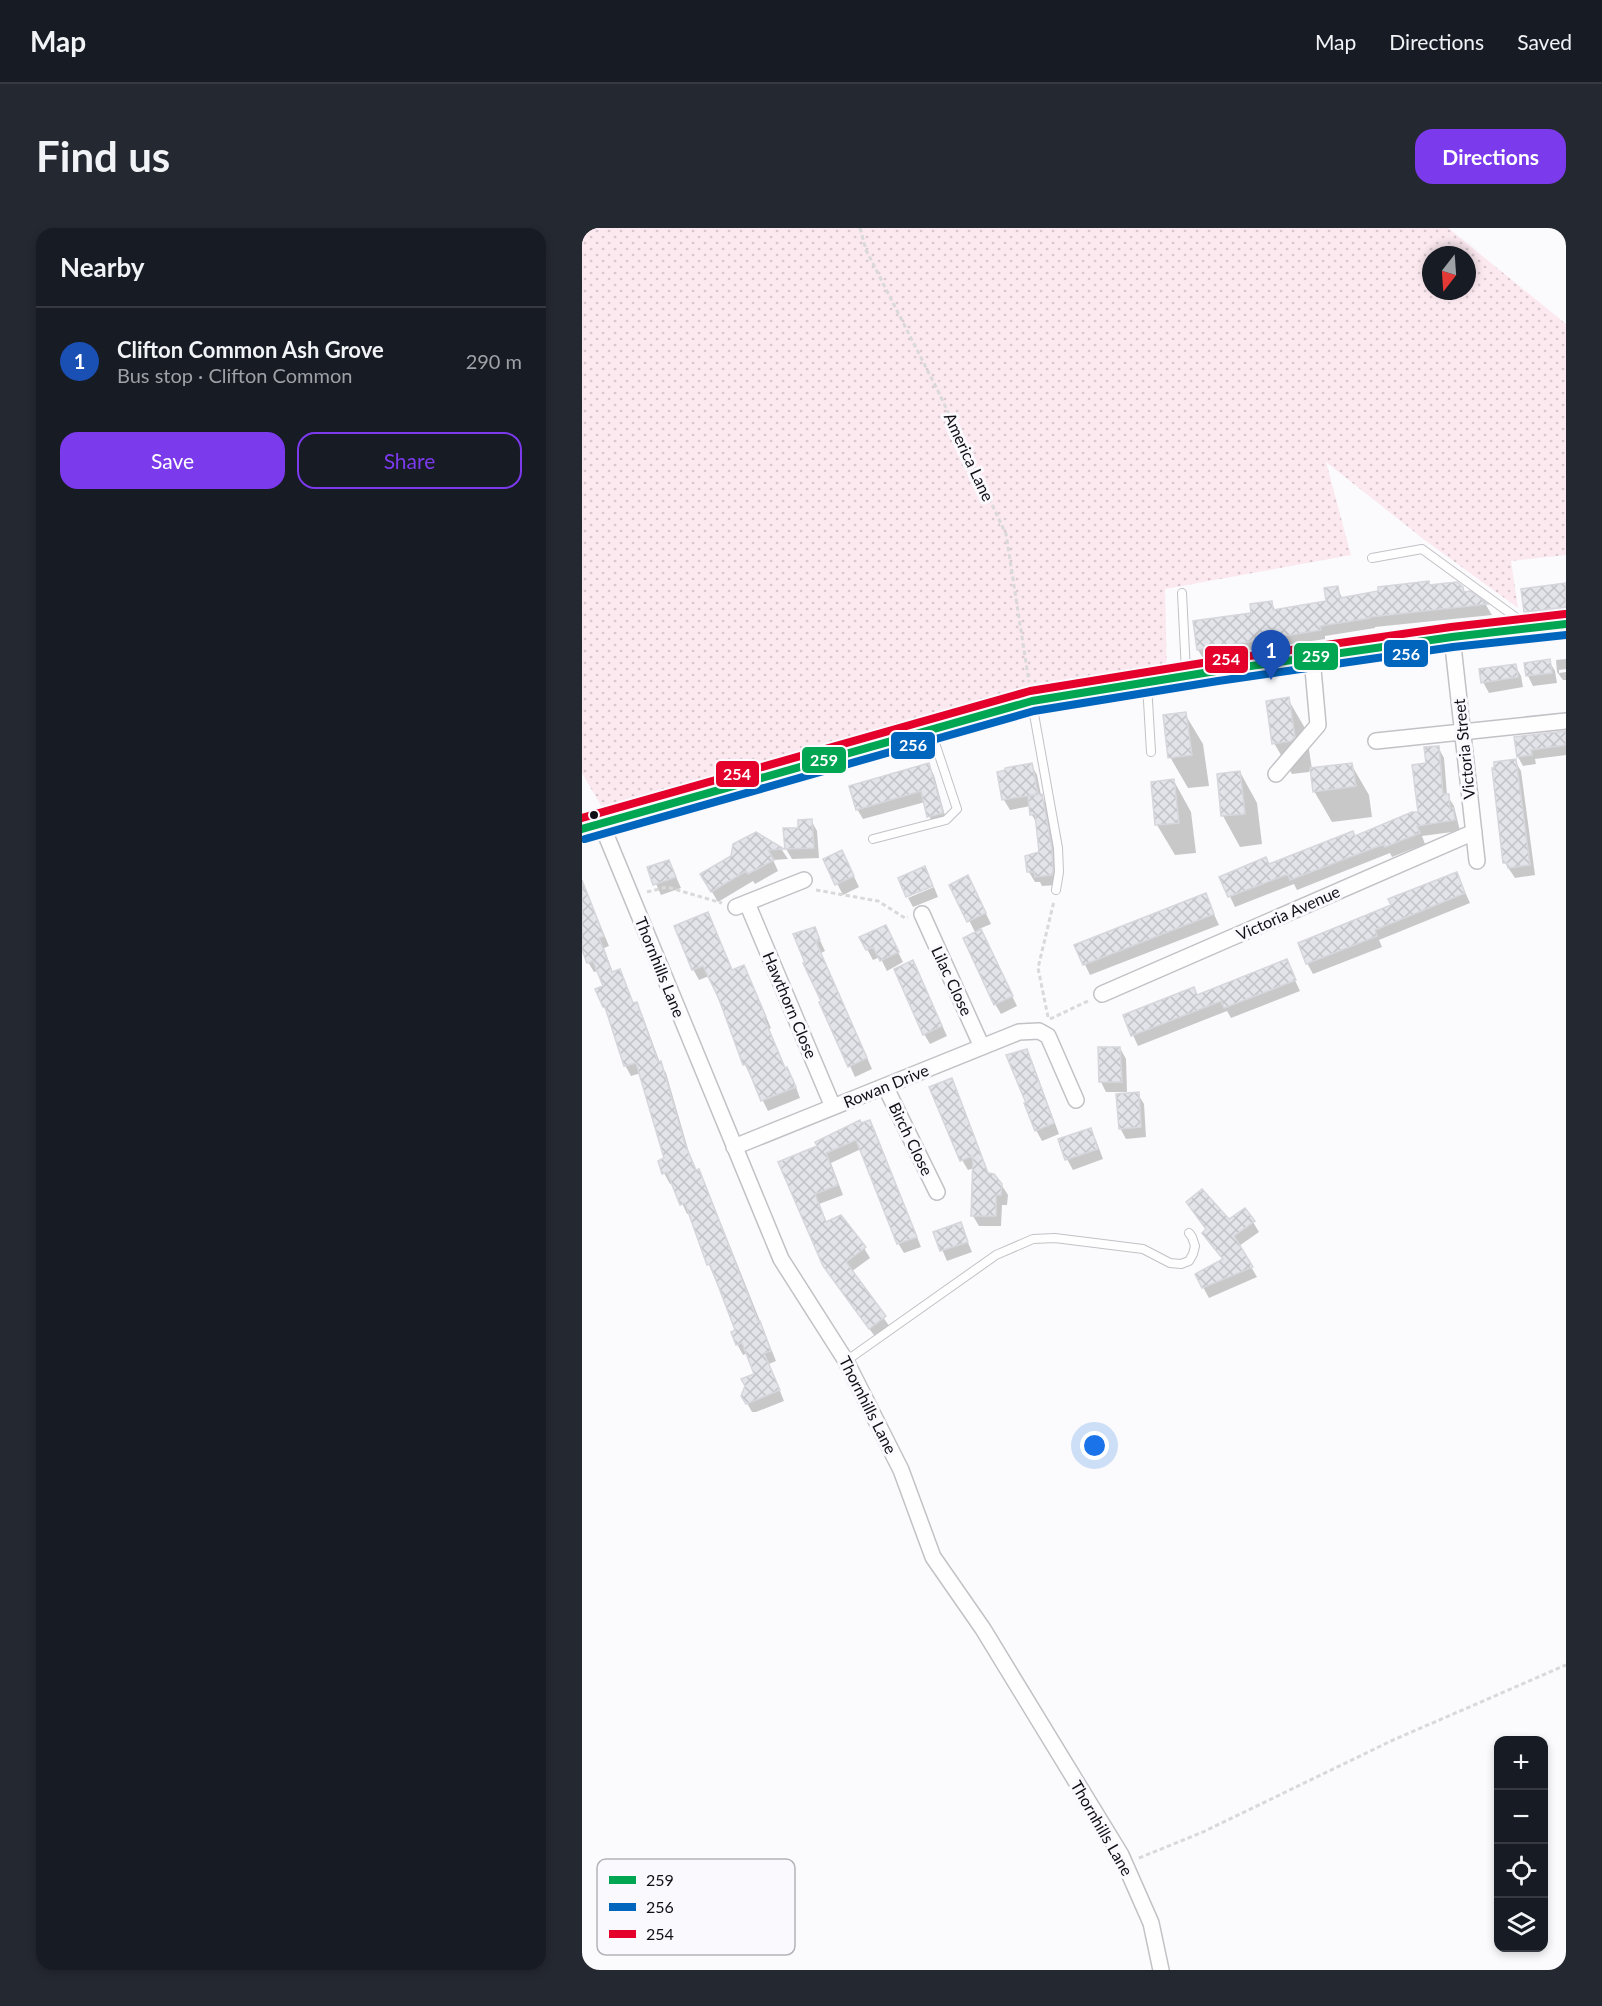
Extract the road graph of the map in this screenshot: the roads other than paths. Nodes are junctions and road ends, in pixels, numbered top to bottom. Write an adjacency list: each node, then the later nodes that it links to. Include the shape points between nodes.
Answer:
1 (1372, 558): 4 (lane, via 1422,549 1518,619)
2 (1182, 592): 7 (lane)
3 (1566, 624): 4 (main road)
4 (1523, 629): 5 (main road)
5 (1452, 637): 6 (main road); 12 (street, Victoria Street)
6 (1312, 658): 7 (main road); 15 (street, via 1318,724)
7 (1186, 677): 8 (main road)
8 (1147, 683): 9 (main road); 14 (lane)
9 (1032, 701): 11 (main road); 21 (lane, via 1058,848)
10 (1566, 721): 12 (street)
11 (931, 730): 16 (main road); 18 (lane, via 957,809 946,820)
12 (1462, 732): 13 (street); 17 (street, Victoria Street)
13 (1376, 741)
14 (1151, 752)
15 (1276, 774)
16 (592, 826): 28 (street, Thornhills Lane, via 631,897)
17 (1474, 832): 19 (street, Victoria Street); 23 (street, Victoria Avenue)
18 (873, 839)
19 (1477, 861)
20 (804, 880): 27 (street, Hawthorn Close, via 741,905)
21 (1056, 890)
22 (922, 914): 24 (street, Lilac Close)
23 (1102, 994)
24 (982, 1047): 25 (street, Rowan Drive); 26 (street, Rowan Drive, via 1044,1026)
25 (885, 1086): 27 (street, Rowan Drive); 29 (street, Birch Close)
26 (1076, 1100)
27 (833, 1107): 28 (street, Rowan Drive)
28 (734, 1147): 31 (street, Thornhills Lane, via 781,1258)
29 (937, 1192)
30 (1189, 1233): 31 (lane, via 1195,1246 1193,1254 1181,1264 1170,1263 1143,1249 1033,1239 996,1256)
31 (846, 1361): 32 (street, Thornhills Lane, via 901,1470 933,1557 983,1629 1121,1856 1151,1923)
32 (1161, 1970)

